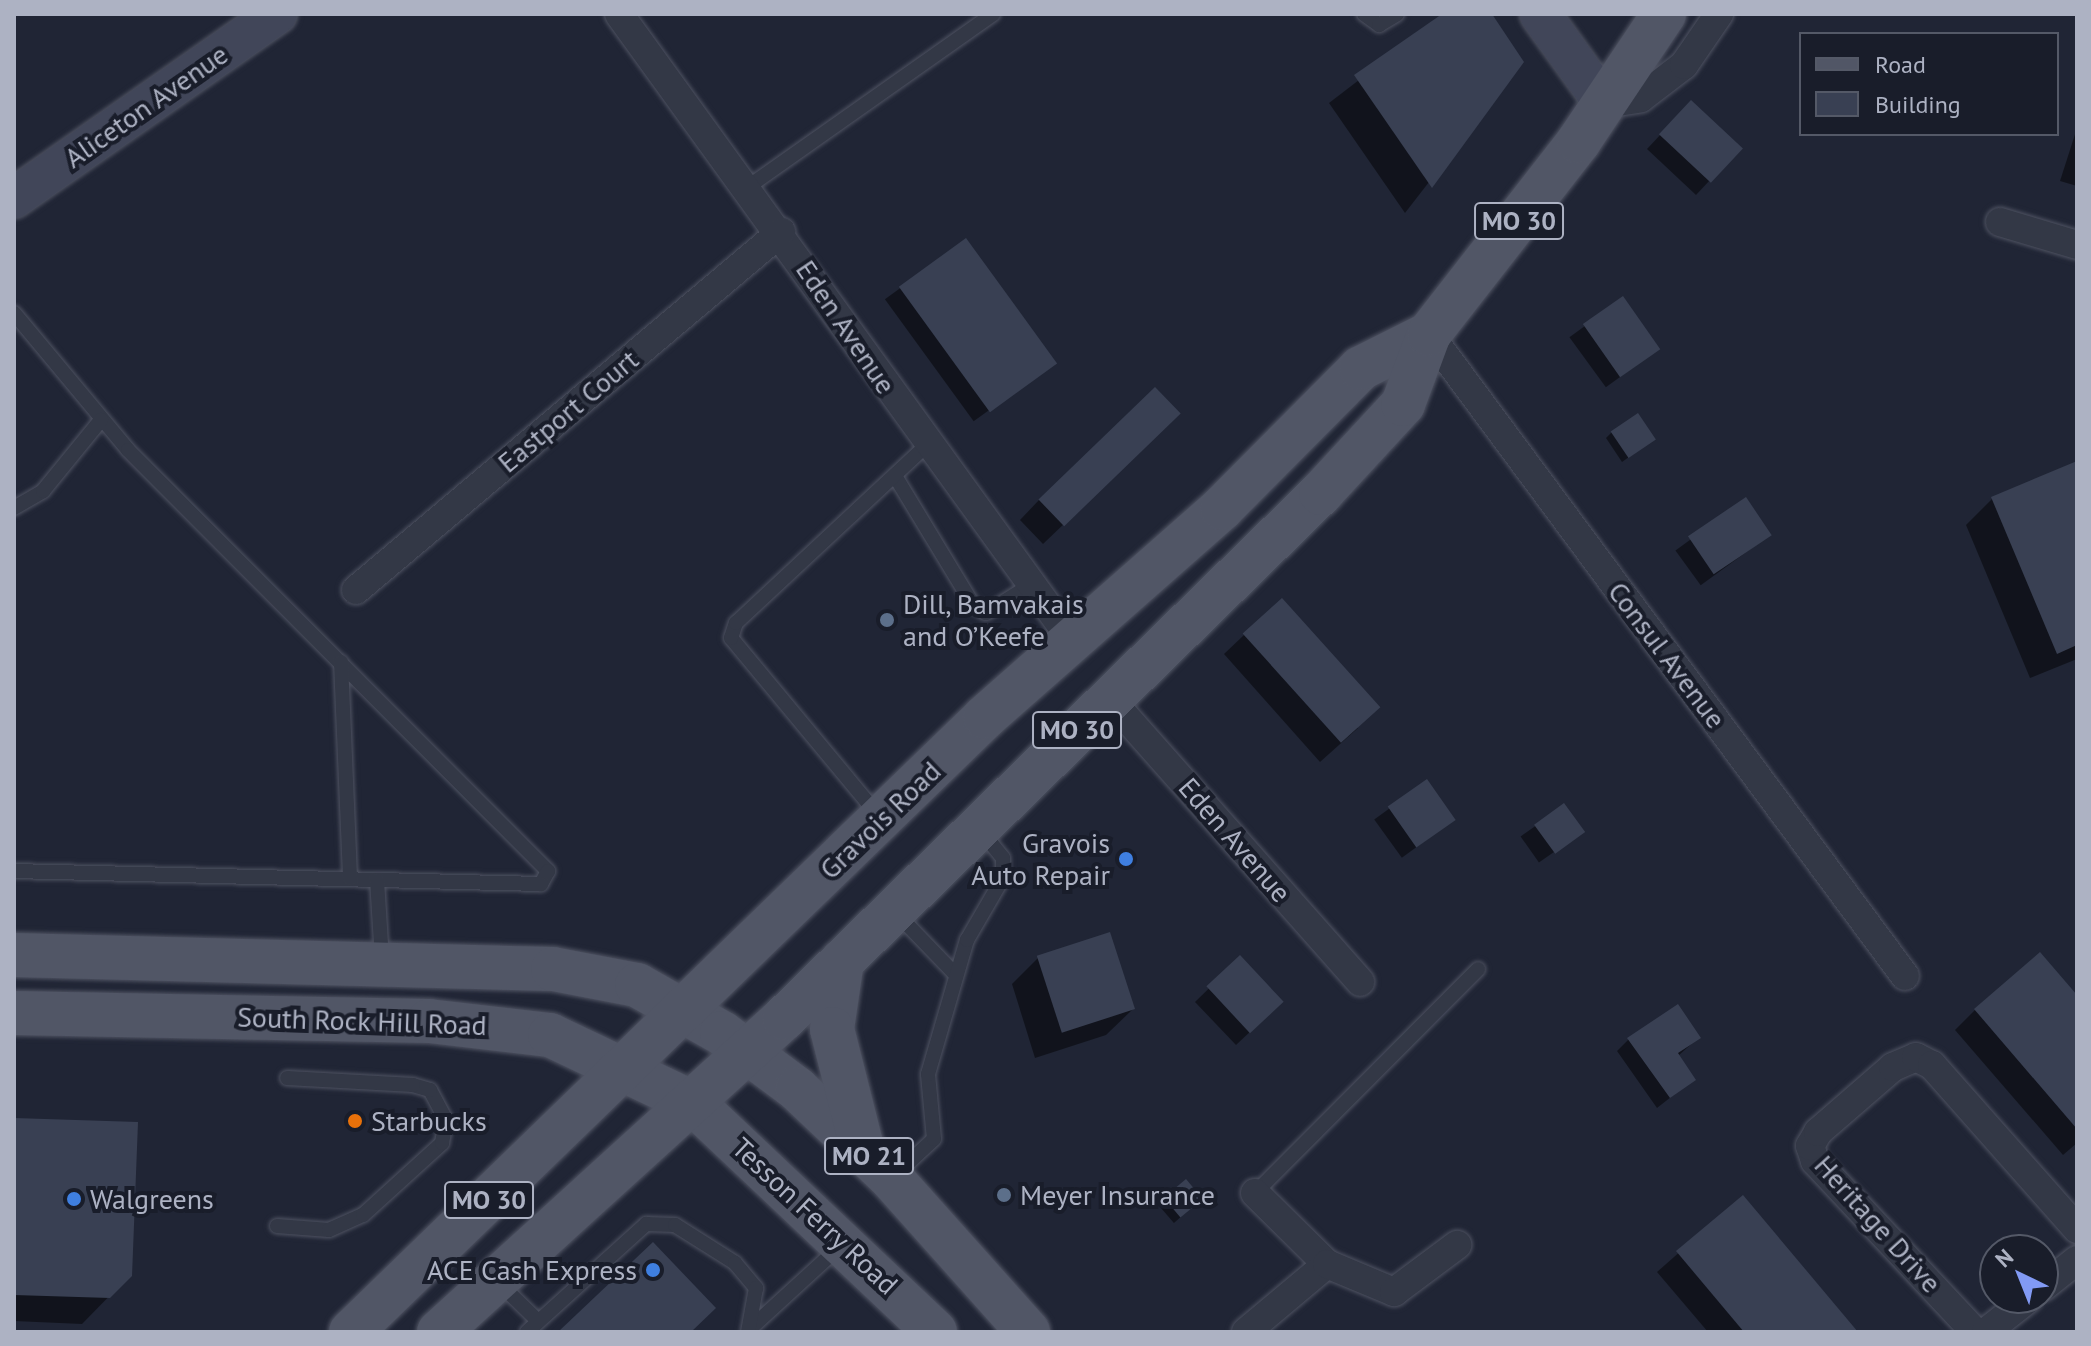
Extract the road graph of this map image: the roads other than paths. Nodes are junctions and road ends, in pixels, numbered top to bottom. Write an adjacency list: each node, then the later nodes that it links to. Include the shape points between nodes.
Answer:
1 (277, 14): 11 (street, Aliceton Avenue)
2 (619, 14): 10 (street, Eden Avenue)
3 (993, 14): 10 (lane)
4 (1364, 14): 5 (lane, via 1379,25)
5 (1397, 14)
6 (1540, 14): 9 (street)
7 (1664, 14): 9 (main road, Gravois Road / MO 30)
8 (1719, 14): 9 (street, via 1684,65 1641,98)
9 (1605, 104): 16 (main road, Gravois Road / MO 30)
10 (748, 187): 13 (street, Eden Avenue)
11 (14, 198)
12 (2000, 222): 14 (street)
13 (781, 232): 18 (street, Eden Avenue); 24 (street, Eastport Court)
14 (2077, 245)
15 (14, 313): 17 (lane)
16 (1429, 334): 25 (main road, Gravois Road / MO 30, via 1361,368 1222,508); 27 (main road, Gravois Road / MO 30, via 1403,404); 39 (street, Consul Avenue)
17 (101, 420): 21 (lane); 26 (lane)
18 (927, 445): 19 (lane); 23 (street, Eden Avenue)
19 (895, 476): 23 (lane, via 973,605 986,613); 28 (lane, via 736,623 731,638)
20 (14, 493): 21 (lane)
21 (29, 499): 22 (lane)
22 (14, 508)
23 (1029, 586): 25 (street, Eden Avenue)
24 (356, 590)
25 (1072, 640): 28 (main road, Gravois Road / MO 30)
26 (341, 662): 31 (lane); 32 (lane, via 548,871 541,884)
27 (1109, 698): 29 (main road, Gravois Road / MO 30); 40 (street, Eden Avenue)
28 (881, 818): 41 (main road, Gravois Road / MO 30)
29 (978, 828): 33 (main road, Gravois Road / MO 30); 38 (lane, via 1003,858 1003,878)
30 (14, 871): 31 (lane)
31 (350, 879): 32 (lane)
32 (377, 880): 36 (lane)
33 (894, 910): 35 (main road, Gravois Road / MO 30); 38 (lane)
34 (14, 955): 36 (main road, South Rock Hill Road)
35 (842, 961): 43 (main road, Gravois Road / MO 30); 47 (main road, via 836,1058)
36 (382, 962): 41 (main road, South Rock Hill Road, via 608,976)
37 (1478, 969): 48 (lane)
38 (956, 975): 47 (lane, via 928,1074 934,1139)
39 (1905, 976)
40 (1360, 982)
41 (683, 1011): 43 (main road, MO 21); 44 (main road, Gravois Road / MO 30)
42 (14, 1013): 44 (main road, South Rock Hill Road, via 473,1023 550,1035)
43 (748, 1051): 46 (main road, Gravois Road / MO 30); 47 (main road, MO 21)
44 (625, 1067): 46 (main road, South Rock Hill Road / MO 21); 61 (main road, Gravois Road / MO 30)
45 (287, 1078): 49 (lane, via 413,1085 430,1090 446,1120 442,1143 363,1215 329,1230)
46 (693, 1103): 51 (main road, Tesson Ferry Road / MO 21); 56 (main road, Gravois Road / MO 30)
47 (877, 1164): 63 (main road, MO 21)
48 (1255, 1193): 54 (street)
49 (277, 1226)
50 (2077, 1229): 65 (street, Heritage Drive, via 1932,1065 1916,1057 1893,1067 1818,1132 1810,1146 1815,1161)
51 (844, 1242): 59 (lane); 62 (main road, Tesson Ferry Road / MO 21)
52 (1457, 1245): 54 (street, via 1394,1292)
53 (2077, 1260): 55 (street)
54 (1327, 1264): 64 (street)
55 (2059, 1274)
56 (496, 1280): 58 (lane); 60 (main road, Gravois Road / MO 30)
57 (2009, 1314): 66 (street)
58 (533, 1327): 59 (lane, via 646,1224 675,1225 714,1244 756,1288)
59 (750, 1329)
60 (445, 1330)
61 (351, 1332)
62 (935, 1332)
63 (1028, 1332)
64 (1246, 1332)
65 (1975, 1332)
66 (1986, 1332)

